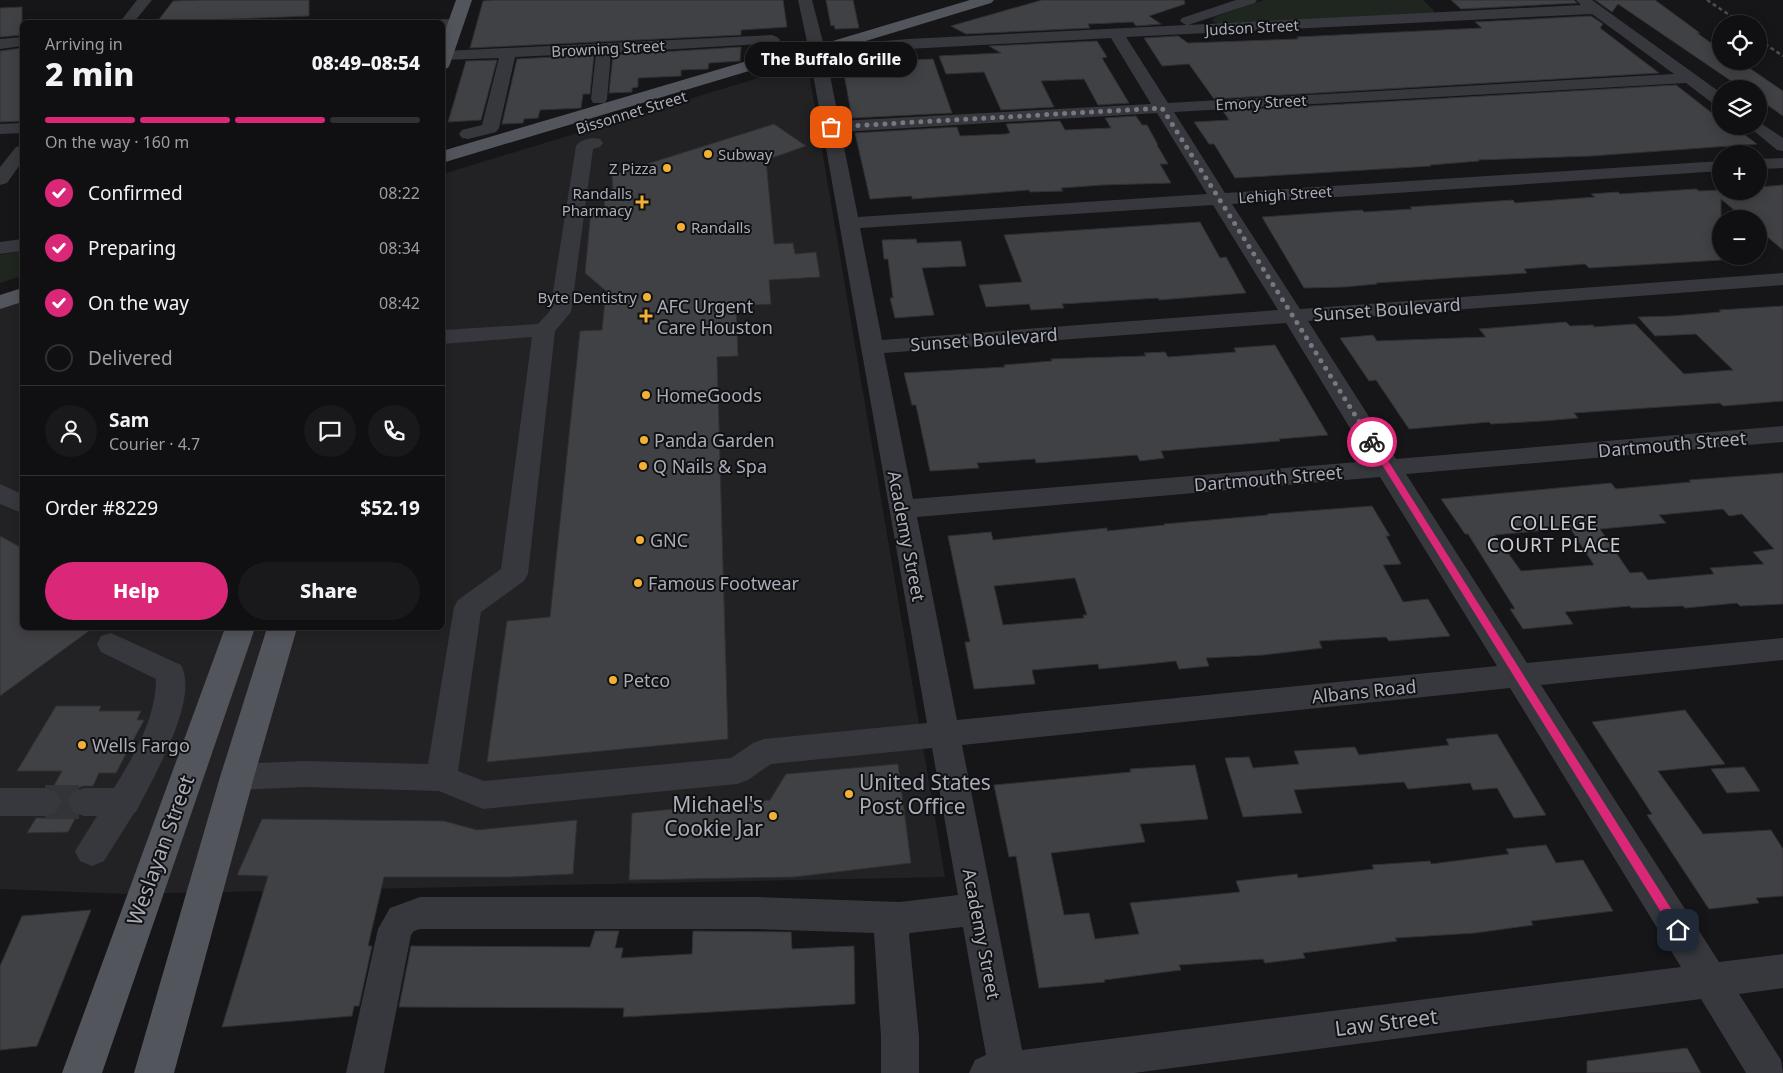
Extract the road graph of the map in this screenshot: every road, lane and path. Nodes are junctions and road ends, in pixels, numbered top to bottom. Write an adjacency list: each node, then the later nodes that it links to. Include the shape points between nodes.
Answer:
1 (145, 0): 11 (street)
2 (464, 0): 12 (main road)
3 (805, 0): 22 (street, Academy Street)
4 (986, 0): 15 (main road, Bissonnet Street)
5 (1250, 0): 9 (street)
6 (1430, 0): 10 (street)
7 (1583, 0): 8 (street)
8 (1596, 9): 10 (street, Judson Street); 26 (street)
9 (1202, 16): 13 (street, via 1208,23); 14 (street)
10 (1449, 17): 13 (street, Judson Street)
11 (129, 20)
12 (449, 23): 24 (main road)
13 (1222, 28): 14 (street, Judson Street)
14 (1158, 31): 16 (street, Judson Street)
15 (878, 32): 20 (street, Judson Street, via 890,40); 22 (main road, Bissonnet Street)
16 (1116, 34): 20 (street, Judson Street); 29 (street)
17 (772, 40): 21 (street, Browning Street)
18 (20, 42): 19 (street)
19 (0, 44)
20 (908, 44): 22 (street, Judson Street)
21 (604, 48): 23 (street, Browning Street); 28 (street)
22 (817, 51): 30 (street, Academy Street); 38 (main road, Bissonnet Street, via 787,54); 42 (main road, Bissonnet Street, via 797,62)
23 (508, 52): 25 (street, Browning Street); 33 (street, via 490,128)
24 (445, 53)
25 (445, 60)
26 (1690, 78): 27 (street); 29 (street, Emory Street)
27 (1712, 94)
28 (599, 99)
29 (1162, 108): 30 (street, Emory Street); 44 (street)
30 (831, 127): 45 (street, Academy Street)
31 (20, 128): 32 (street)
32 (0, 129)
33 (468, 134)
34 (1767, 134): 36 (street)
35 (594, 143): 54 (street, via 585,146 560,312)
36 (1783, 146)
37 (20, 154): 43 (street)
38 (445, 156)
39 (1783, 162): 40 (street)
40 (1767, 163)
41 (1712, 167): 44 (street, Lehigh Street)
42 (445, 168)
43 (0, 179)
44 (1219, 199): 45 (street, Lehigh Street); 53 (street)
45 (849, 223): 56 (street, Academy Street)
46 (20, 245): 47 (street)
47 (0, 248)
48 (1783, 280): 53 (street, Sunset Boulevard)
49 (20, 281): 50 (main road)
50 (0, 287)
51 (20, 296): 52 (main road)
52 (0, 302)
53 (1293, 316): 56 (street, Sunset Boulevard); 58 (street)
54 (544, 330): 55 (street); 69 (street, via 514,574 468,607)
55 (445, 337)
56 (872, 347): 61 (street, Academy Street)
57 (1783, 434): 58 (street, Dartmouth Street)
58 (1388, 468): 61 (street, Dartmouth Street); 66 (street)
59 (0, 493): 60 (street)
60 (20, 503)
61 (902, 509): 67 (street, Academy Street)
62 (239, 630): 80 (main road, Weslayan Street)
63 (281, 630): 68 (main road)
64 (111, 644): 73 (street, via 171,673 173,684 160,730)
65 (1783, 649): 66 (street, Albans Road)
66 (1519, 676): 67 (street, Albans Road); 78 (street)
67 (944, 733): 69 (street, Albans Road, via 764,752 737,771 483,795); 75 (street, Academy Street)
68 (237, 777): 69 (street, via 304,774); 81 (main road)
69 (441, 778)
70 (0, 802): 71 (street)
71 (45, 802)
72 (84, 802): 73 (street)
73 (125, 802): 74 (street)
74 (92, 851)
75 (977, 909): 76 (street); 79 (street, Academy Street)
76 (900, 918): 82 (street, via 755,913 420,913 402,919 395,929); 83 (street, via 891,933)
77 (1783, 971): 78 (street, Law Street)
78 (1710, 980): 79 (street, Law Street); 84 (street)
79 (1001, 1072)
80 (82, 1073)
81 (154, 1073)
82 (365, 1073)
83 (900, 1073)
84 (1768, 1073)

